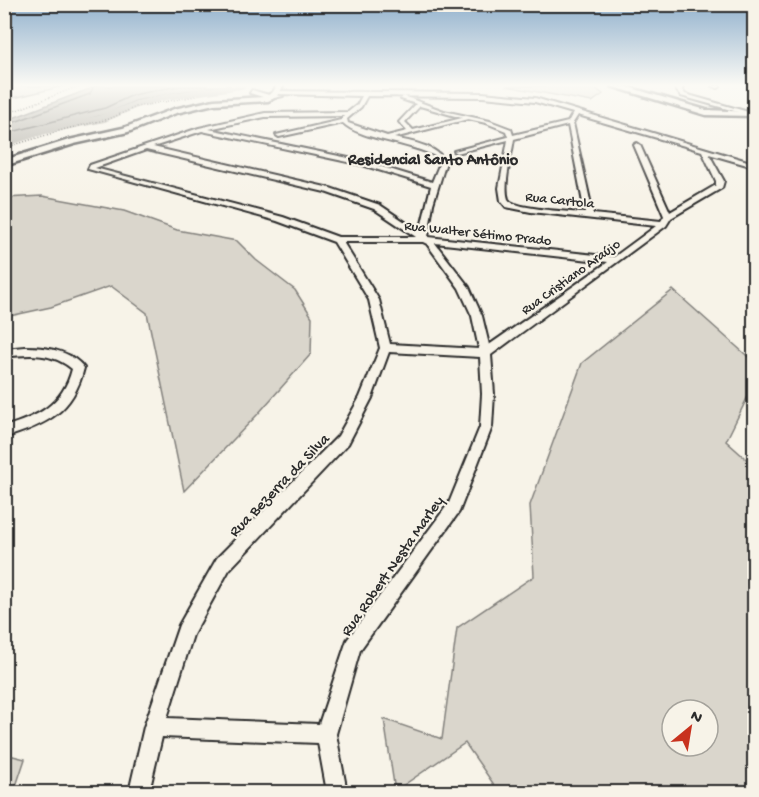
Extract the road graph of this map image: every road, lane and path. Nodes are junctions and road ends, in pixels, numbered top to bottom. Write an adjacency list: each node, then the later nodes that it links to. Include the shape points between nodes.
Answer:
1 (91, 123): 18 (path)
2 (132, 123): 22 (main road, via 64,140)
3 (143, 123): 22 (main road)
4 (230, 123): 12 (street)
5 (334, 123): 14 (street)
6 (347, 123): 15 (street, via 356,131)
7 (403, 123): 13 (street)
8 (447, 123): 13 (street)
9 (488, 123): 16 (street, via 506,128)
10 (570, 123): 16 (street); 25 (street)
11 (614, 123): 20 (street)
12 (201, 129): 19 (street); 24 (street, via 363,163)
13 (412, 132): 15 (street)
14 (279, 135)
15 (384, 138): 24 (street, via 440,154 443,165)
16 (511, 138): 21 (street); 25 (street, Rua Cartola, via 503,188 509,205)
17 (637, 145): 26 (street)
18 (4, 147)
19 (146, 148): 27 (street, Rua Robert Nesta Marley, via 364,201 390,214); 28 (street, via 91,169 238,207)
20 (704, 150): 23 (street); 26 (street, Rua Cristiano Araújo, via 721,183)
21 (457, 151)
22 (4, 161)
23 (754, 165)
24 (435, 185): 27 (street)
25 (589, 215): 26 (street, Rua Cartola)
26 (665, 220): 29 (street, Rua Cristiano Araújo)
27 (423, 239): 28 (street, Rua Walter Sétimo Prado); 29 (street, Rua Walter Sétimo Prado); 32 (street, Rua Robert Nesta Marley, via 446,260 464,287 477,316)
28 (337, 240): 30 (street, via 374,300)
29 (616, 260): 32 (street, Rua Cristiano Araújo)
30 (385, 348): 32 (street); 34 (street, Rua Bezerra da Silva, via 366,398 343,440 223,564 185,631)
31 (4, 353): 33 (street, via 57,352 78,368 76,383 63,403 35,424)
32 (485, 353): 35 (street, Rua Robert Nesta Marley, via 486,427 454,507 353,646)
33 (4, 433)
34 (154, 727): 35 (street); 36 (street, Rua Bezerra da Silva)
35 (327, 734): 37 (street, Rua Robert Nesta Marley)
36 (139, 792)
37 (337, 792)

